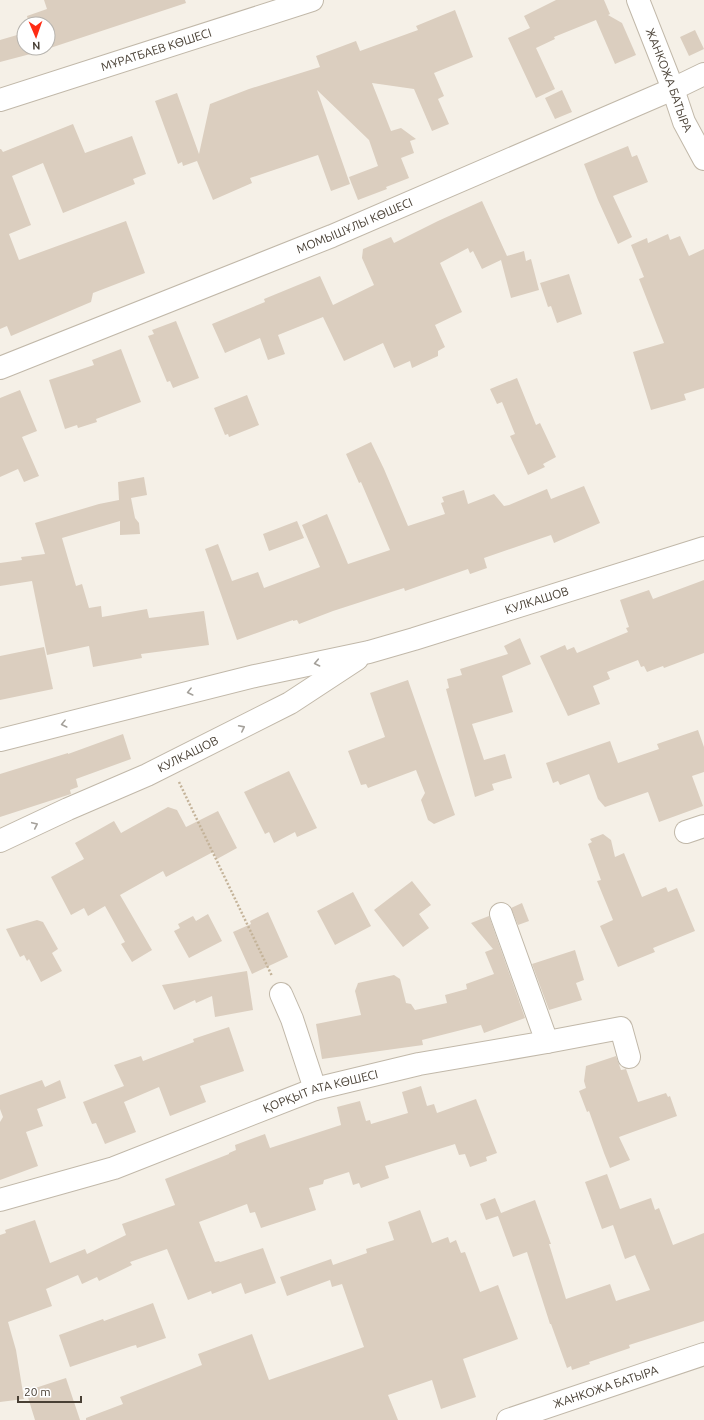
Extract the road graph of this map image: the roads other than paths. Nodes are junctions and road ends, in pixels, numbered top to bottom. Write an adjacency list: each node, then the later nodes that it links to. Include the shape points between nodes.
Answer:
1 (312, 0): 5 (street, МҰРАТБАЕВ КӨШЕСІ)
2 (638, 0): 4 (street, ЖАНКОЖА БАТЫРА)
3 (704, 74): 4 (street, МОМЫШҰЛЫ КӨШЕСІ)
4 (673, 89): 6 (street, ЖАНКОЖА БАТЫРА, via 684,122); 7 (street, МОМЫШҰЛЫ КӨШЕСІ, via 332,236)
5 (0, 100)
6 (704, 159)
7 (0, 368)
8 (704, 548): 9 (street, КУЛКАШОВ)
9 (368, 652): 10 (street, КУЛКАШОВ, one-way to 10, via 255,676); 11 (street, КУЛКАШОВ, one-way to 9, via 147,776 290,703)
10 (0, 740)
11 (0, 841)
12 (501, 914): 14 (street)
13 (280, 994): 16 (street, via 292,1019)
14 (547, 1042): 15 (street, ҚОРҚЫТ АТА КӨШЕСІ, via 622,1028); 16 (street, ҚОРҚЫТ АТА КӨШЕСІ, via 419,1064)
15 (629, 1057)
16 (315, 1088): 17 (street, ҚОРҚЫТ АТА КӨШЕСІ, via 114,1168)
17 (0, 1200)
18 (704, 1354): 19 (street, ЖАНКОЖА БАТЫРА)
19 (508, 1420)

